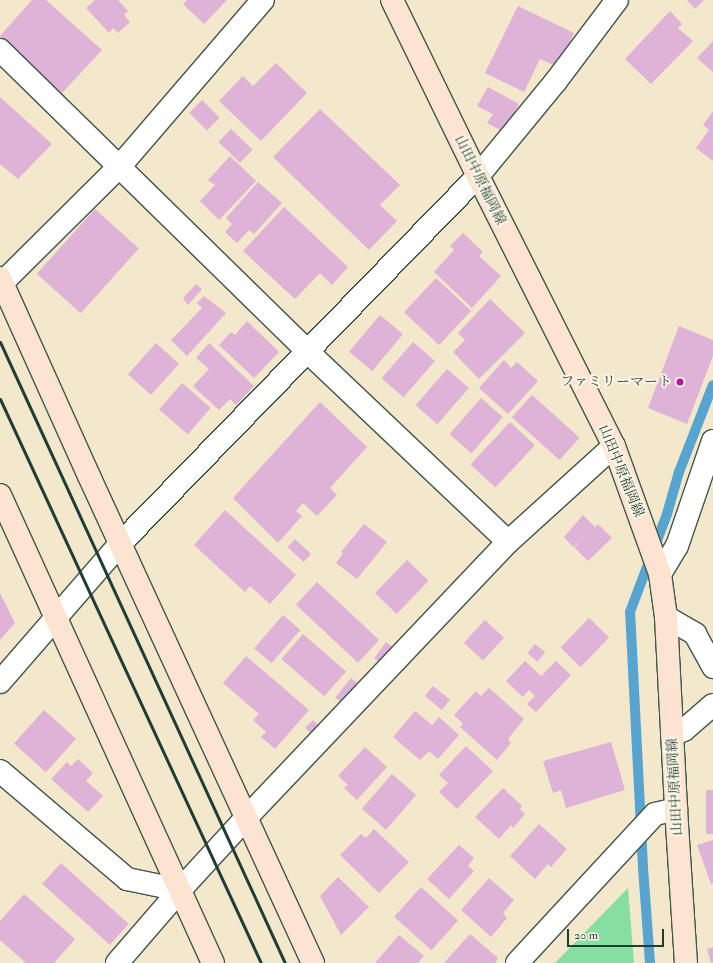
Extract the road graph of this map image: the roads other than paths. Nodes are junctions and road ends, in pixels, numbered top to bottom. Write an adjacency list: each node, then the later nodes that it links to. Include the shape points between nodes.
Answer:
1 (263, 0): 5 (street)
2 (392, 0): 6 (street, 山田中原福岡線)
3 (617, 0): 6 (street, via 556,81)
4 (0, 50): 5 (street)
5 (120, 166): 7 (street); 8 (street)
6 (478, 176): 8 (street); 10 (street, 山田中原福岡線)
7 (1, 282): 13 (street)
8 (307, 351): 12 (street); 13 (street)
9 (713, 441): 14 (street, via 677,546)
10 (614, 446): 12 (street); 14 (street, 山田中原福岡線)
11 (0, 495): 16 (street)
12 (508, 542): 23 (street)
13 (120, 544): 16 (street); 23 (street)
14 (660, 574): 15 (street, 山田中原福岡線)
15 (666, 617): 17 (street, via 695,634); 20 (street, 山田中原福岡線)
16 (56, 618): 18 (street); 24 (street)
17 (713, 667)
18 (0, 682)
19 (713, 705): 20 (street, via 684,730)
20 (672, 735): 22 (street, 山田中原福岡線)
21 (0, 771): 24 (street, via 127,879)
22 (676, 809): 28 (street, via 655,814); 29 (street, 山田中原福岡線)
23 (246, 818): 24 (street); 27 (street)
24 (180, 890): 25 (street); 26 (street)
25 (117, 963)
26 (213, 963)
27 (313, 963)
28 (517, 963)
29 (686, 963)

